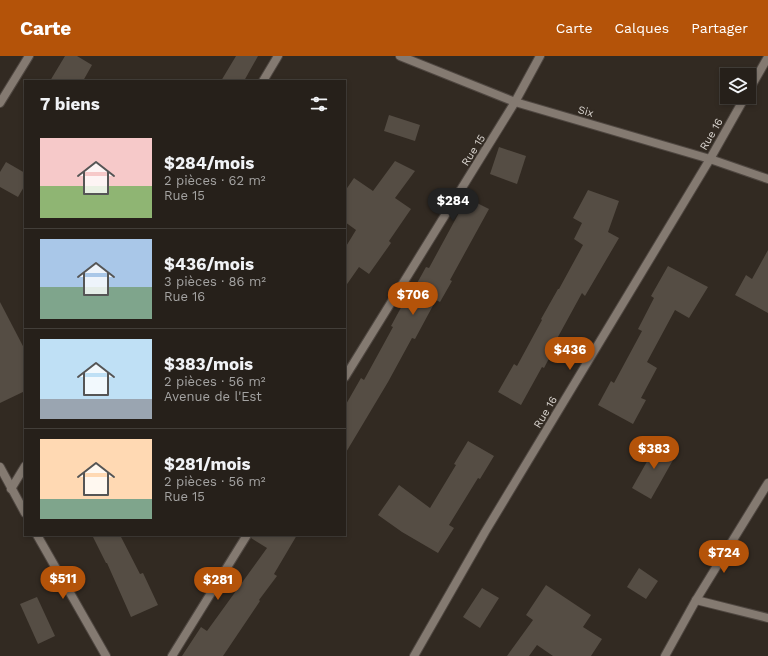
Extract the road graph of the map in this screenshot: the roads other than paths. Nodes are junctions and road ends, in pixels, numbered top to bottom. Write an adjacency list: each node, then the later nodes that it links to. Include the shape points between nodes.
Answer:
1 (29, 56): 9 (street)
2 (278, 56): 7 (street)
3 (400, 56): 8 (street, Six)
4 (540, 56): 8 (street, Rue 15)
5 (768, 57): 6 (street)
6 (756, 78)
7 (264, 80)
8 (515, 102): 11 (street, Six); 13 (street, Rue 15)
9 (0, 103)
10 (741, 104): 11 (street, Rue 16)
11 (710, 159): 12 (street, Six); 25 (street, Rue 16, via 485,532)
12 (768, 179)
13 (346, 375)
14 (0, 467): 17 (street)
15 (24, 468): 17 (street)
16 (768, 483): 21 (street)
17 (11, 489): 18 (street)
18 (24, 511)
19 (39, 536): 23 (street)
20 (246, 536): 24 (street)
21 (696, 600): 22 (street); 26 (street)
22 (768, 618)
23 (106, 656)
24 (172, 656)
25 (414, 656)
26 (665, 656)

